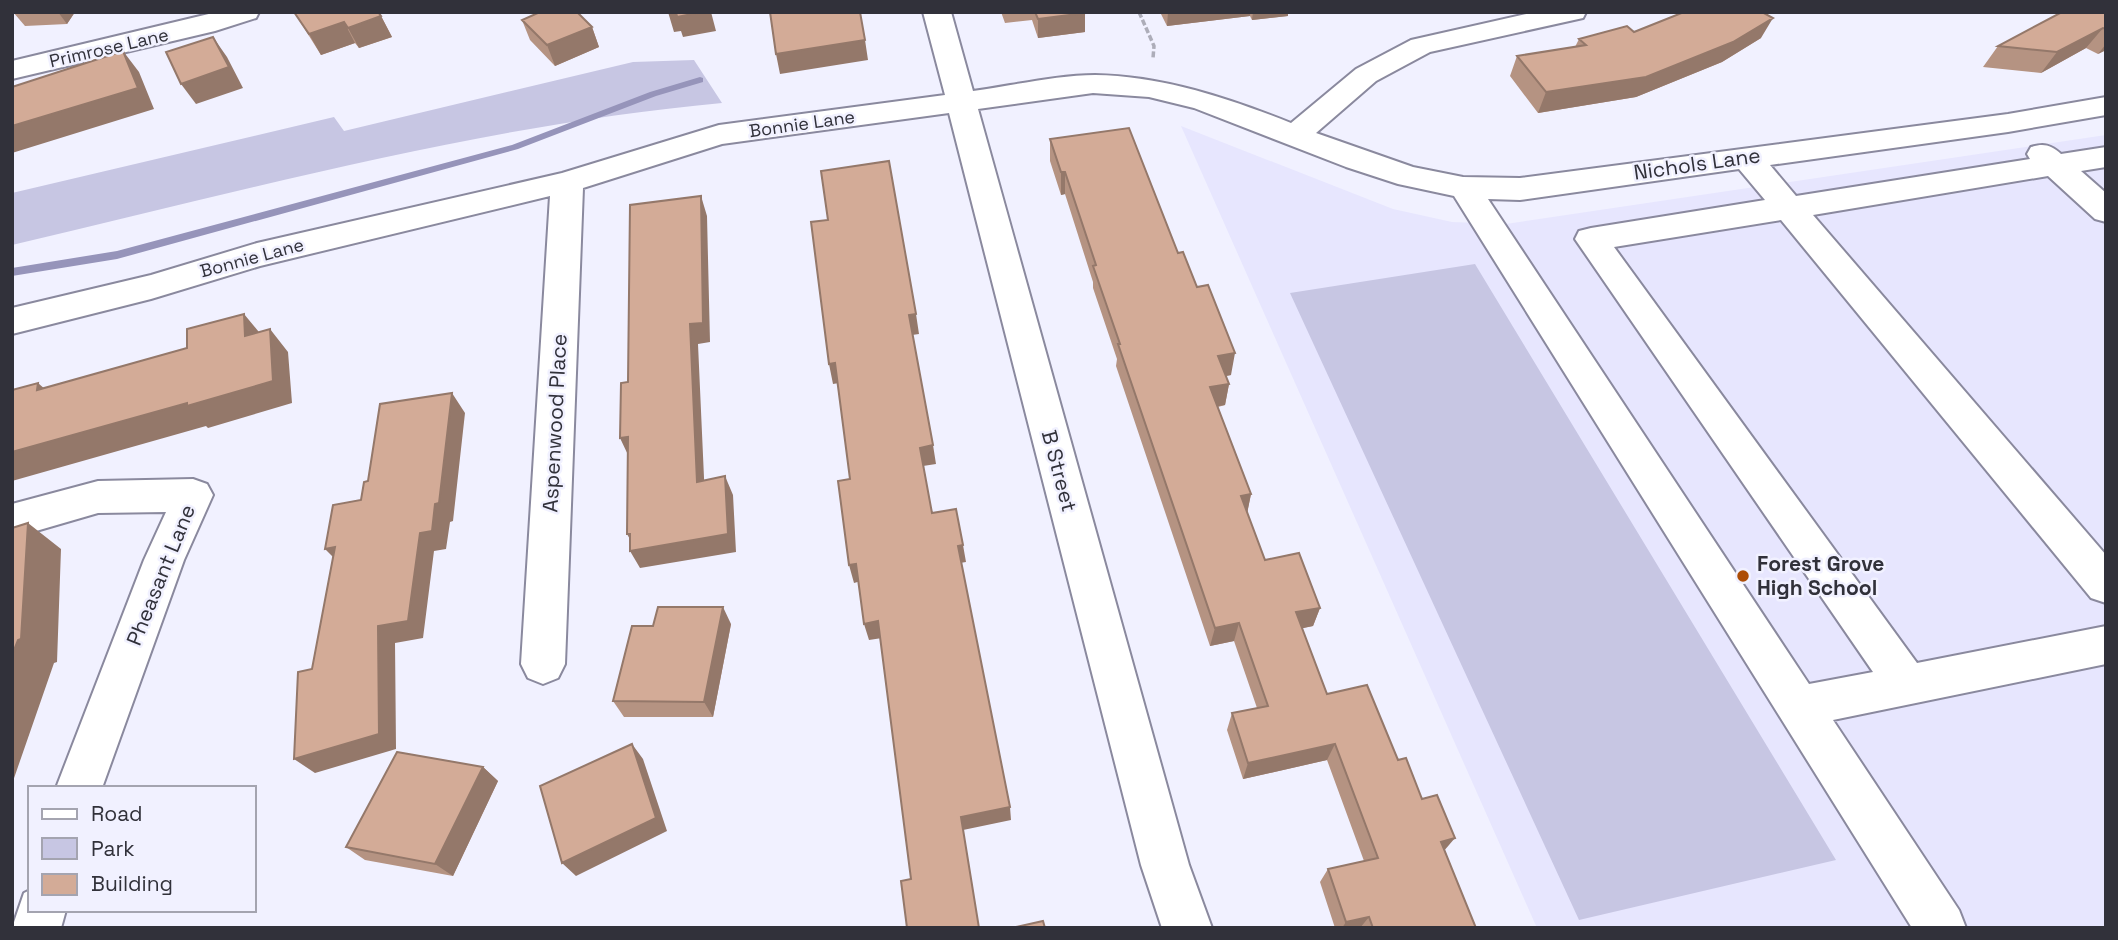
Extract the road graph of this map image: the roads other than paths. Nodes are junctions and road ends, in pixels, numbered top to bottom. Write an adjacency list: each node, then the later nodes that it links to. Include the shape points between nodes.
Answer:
1 (246, 12): 4 (street, Primrose Lane, via 192,29)
2 (937, 12): 5 (street, B Street)
3 (1573, 12): 8 (street, via 1421,46 1366,75)
4 (12, 70)
5 (960, 101): 8 (street, Bonnie Lane, via 1093,84 1151,87 1192,96); 12 (street, Bonnie Lane, via 719,135); 24 (street, B Street, via 1165,865)
6 (2106, 106): 7 (street, Nichols Lane)
7 (2008, 123): 9 (street, Nichols Lane); 11 (street)
8 (1295, 135): 13 (street, Nichols Lane, via 1399,176)
9 (1746, 157): 13 (street, Nichols Lane, via 1520,189); 14 (street)
10 (2106, 157): 11 (street)
11 (2055, 166): 14 (street); 15 (street)
12 (567, 182): 16 (street, Bonnie Lane, via 257,256); 20 (street, Aspenwood Place)
13 (1466, 190): 22 (street)
14 (1788, 208): 18 (street); 21 (street, via 1591,239)
15 (2106, 211)
16 (12, 321)
17 (12, 521): 23 (street, Pheasant Lane, via 98,497 193,495)
18 (2106, 585)
19 (2106, 645): 21 (street)
20 (543, 664)
21 (1908, 686): 22 (street)
22 (1797, 706): 25 (street)
23 (80, 786)
24 (1187, 928)
25 (1941, 928)

